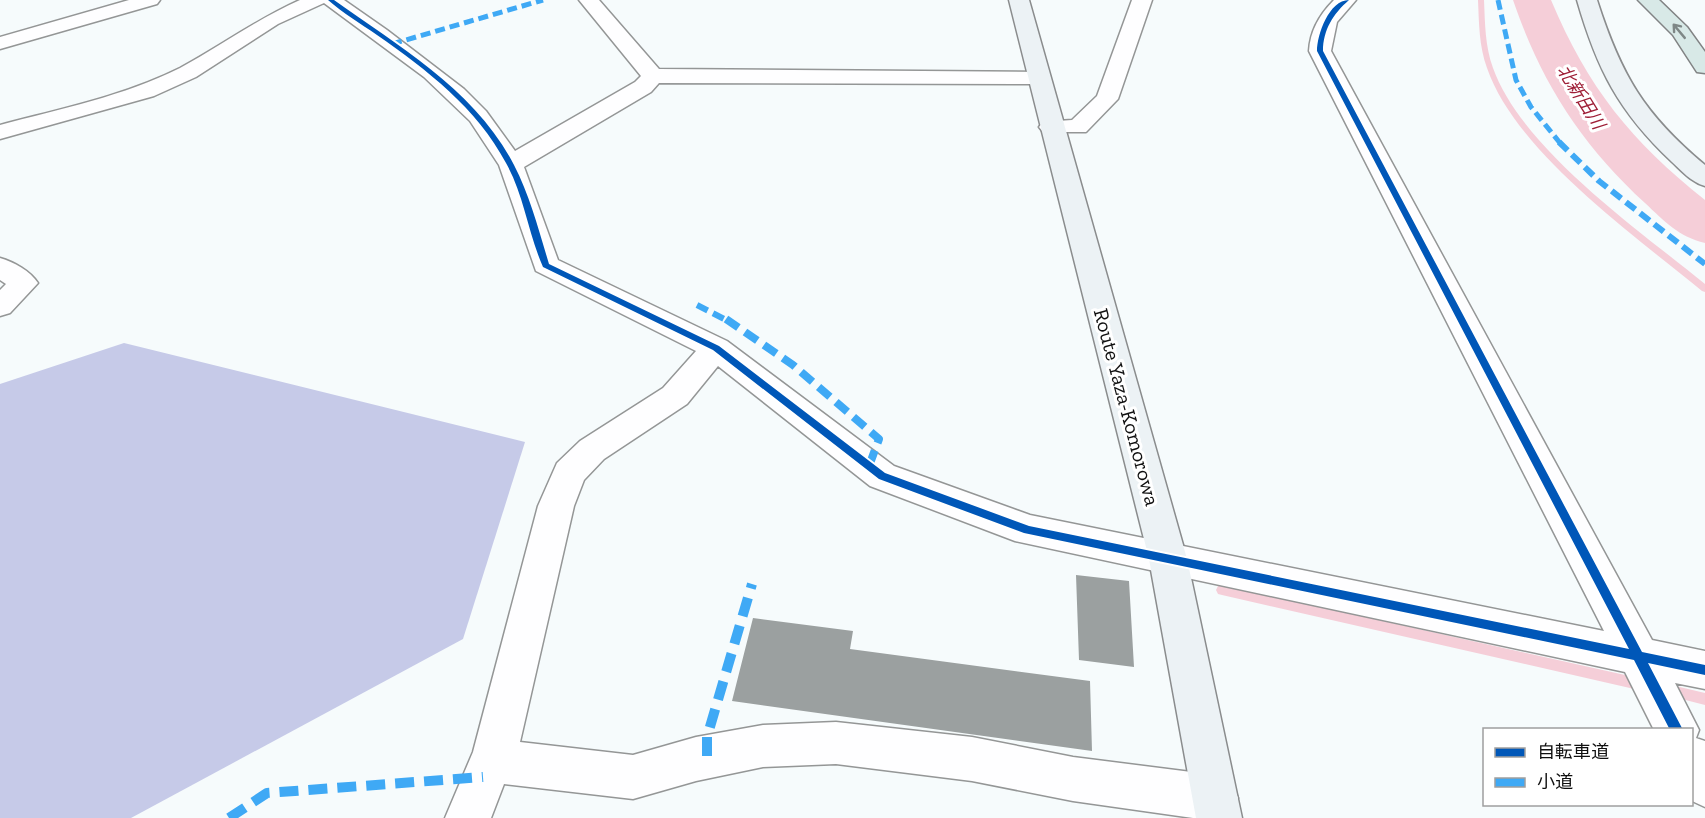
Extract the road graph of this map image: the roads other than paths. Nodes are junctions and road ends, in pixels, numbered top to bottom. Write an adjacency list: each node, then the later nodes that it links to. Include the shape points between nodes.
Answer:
1 (150, 0): 10 (street)
2 (316, 0): 15 (street, via 271,20 188,72 146,91)
3 (331, 0): 16 (street, via 442,81 477,115)
4 (589, 0): 12 (street)
5 (1018, 0): 13 (main road, Route Yaza-Komorowa)
6 (1142, 0): 14 (street, via 1107,99 1078,127)
7 (1346, 0): 22 (street, via 1322,33 1320,51)
8 (1587, 0): 17 (main road, via 1603,50 1626,94 1656,131)
9 (1648, 0): 11 (highway, one-way to 9, via 1680,32)
10 (0, 43)
11 (1705, 68)
12 (653, 76): 13 (street); 16 (street, via 643,87)
13 (1040, 77): 14 (main road, Route Yaza-Komorowa)
14 (1051, 127): 21 (main road, Route Yaza-Komorowa)
15 (0, 132)
16 (511, 164): 20 (street, via 546,265)
17 (1705, 178)
18 (0, 267): 19 (street, via 24,283)
19 (0, 306)
20 (716, 348): 21 (street, via 882,476 1028,530); 26 (street, via 675,396 592,450 569,473 556,506)
21 (1168, 559): 22 (street); 28 (main road, Route Yaza-Komorowa)
22 (1639, 657): 23 (street); 24 (street)
23 (1705, 670)
24 (1676, 728)
25 (1693, 760): 27 (street)
26 (493, 761): 28 (street, via 633,777 763,746 836,743 972,759); 29 (street)
27 (1705, 784)
28 (1217, 808)
29 (468, 818)

